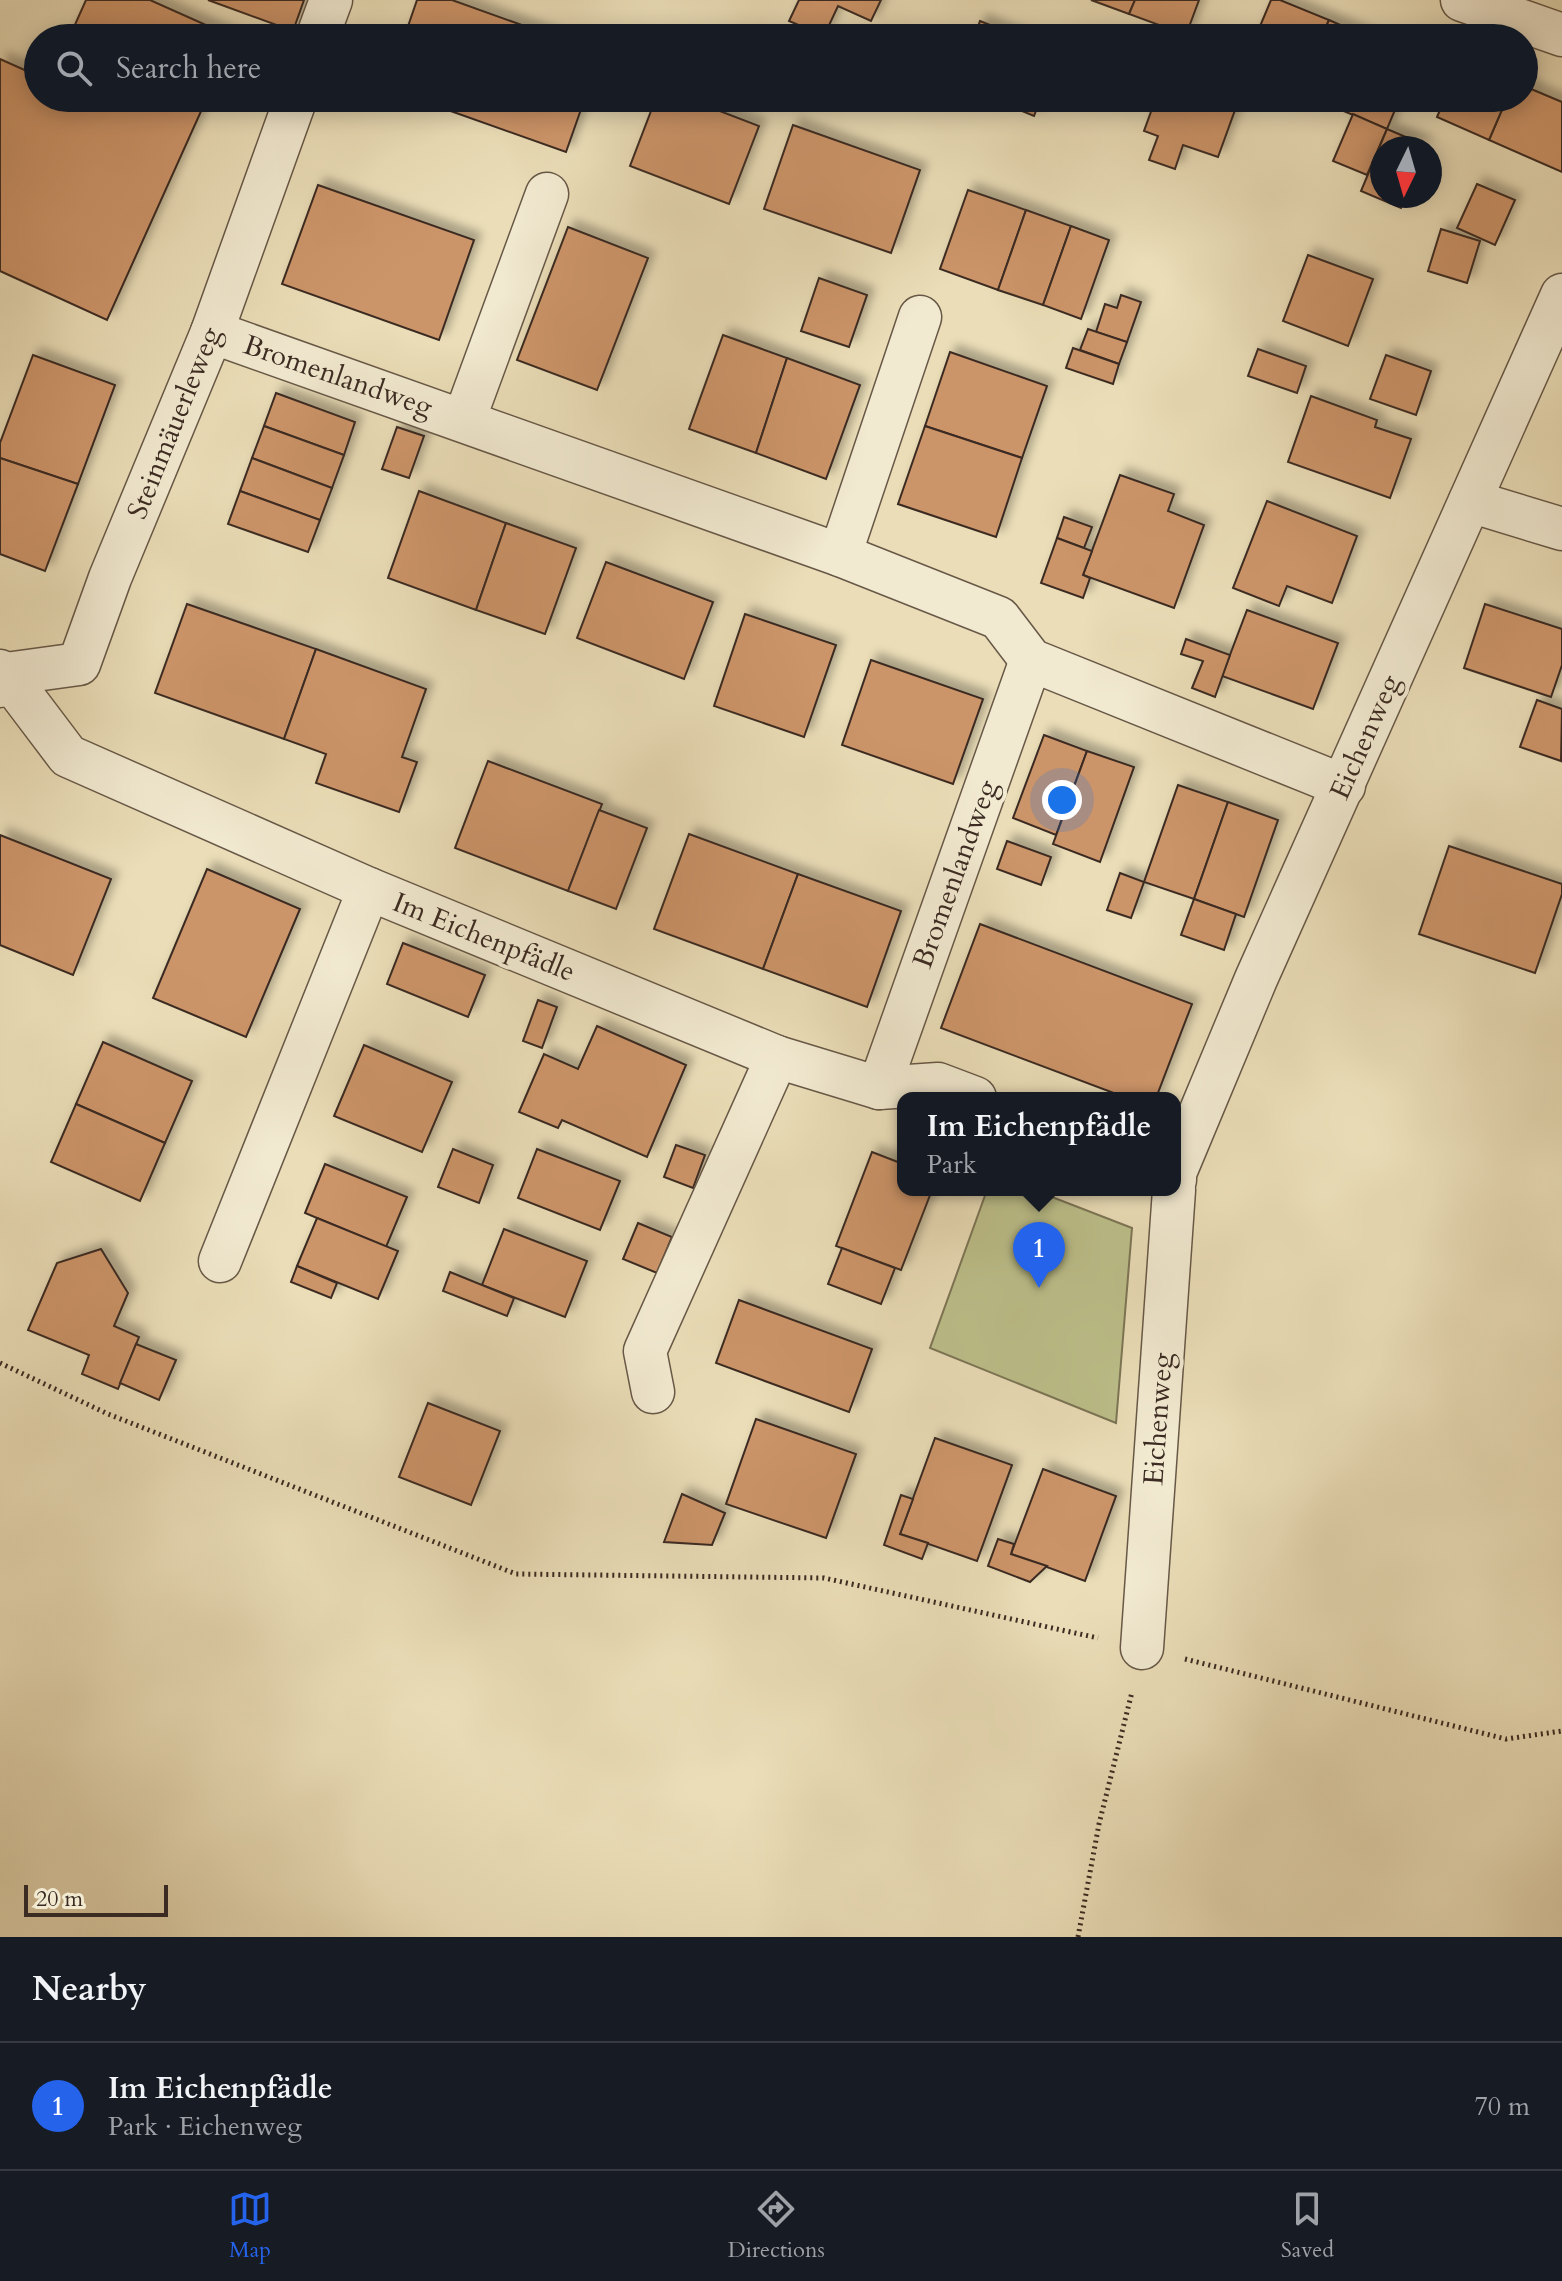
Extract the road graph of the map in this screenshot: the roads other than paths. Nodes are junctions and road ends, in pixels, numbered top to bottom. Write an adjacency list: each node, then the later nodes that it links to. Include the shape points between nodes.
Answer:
1 (331, 0): 3 (street)
2 (1462, 0): 4 (street)
3 (322, 24)
4 (1531, 24)
5 (1538, 27): 6 (street)
6 (1562, 35)
7 (291, 112): 11 (street, Steinmäuerleweg)
8 (547, 194): 12 (street, Bromenlandweg)
9 (1562, 295): 13 (street, Eichenweg)
10 (920, 317): 15 (street)
11 (212, 332): 12 (street, Bromenlandweg); 17 (street, Steinmäuerleweg, via 79,664)
12 (464, 420): 15 (street, Bromenlandweg)
13 (1470, 501): 14 (street); 18 (street, Eichenweg)
14 (1562, 529)
15 (840, 555): 16 (street, Bromenlandweg, via 999,618)
16 (1031, 660): 18 (street); 21 (street, Bromenlandweg)
17 (2, 677): 19 (street, Im Eichenpfädle, via 68,756)
18 (1344, 786): 23 (street, Eichenweg)
19 (369, 889): 20 (street, Im Eichenpfädle); 25 (street, Im Eichenpfädle)
20 (777, 1057): 21 (street, Im Eichenpfädle); 26 (street, via 645,1351)
21 (879, 1088): 22 (street, Im Eichenpfädle, via 938,1084)
22 (959, 1092)
23 (1181, 1159)
24 (1174, 1196): 27 (street, Eichenweg)
25 (220, 1261)
26 (653, 1392)
27 (1142, 1648)

